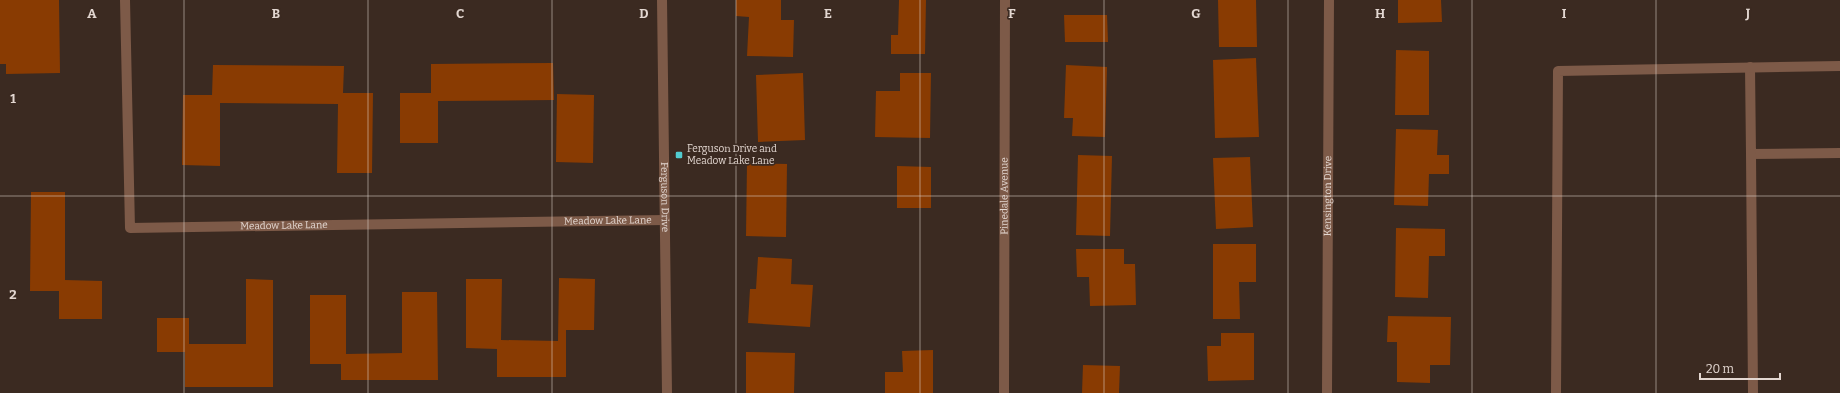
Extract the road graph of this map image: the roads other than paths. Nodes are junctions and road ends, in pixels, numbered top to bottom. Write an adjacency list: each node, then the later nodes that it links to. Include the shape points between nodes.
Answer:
1 (125, 0): 9 (street, Meadow Lake Lane, via 130,228)
2 (662, 0): 9 (street, Ferguson Drive)
3 (1005, 0): 11 (street, Pinedale Avenue)
4 (1329, 0): 12 (street, Kensington Drive)
5 (1840, 66): 6 (street)
6 (1750, 67): 7 (street); 13 (street, via 1558,71)
7 (1751, 154): 8 (street); 14 (street)
8 (1840, 154)
9 (664, 220): 10 (street, Ferguson Drive)
10 (667, 393)
11 (1004, 393)
12 (1327, 393)
13 (1556, 393)
14 (1753, 393)

